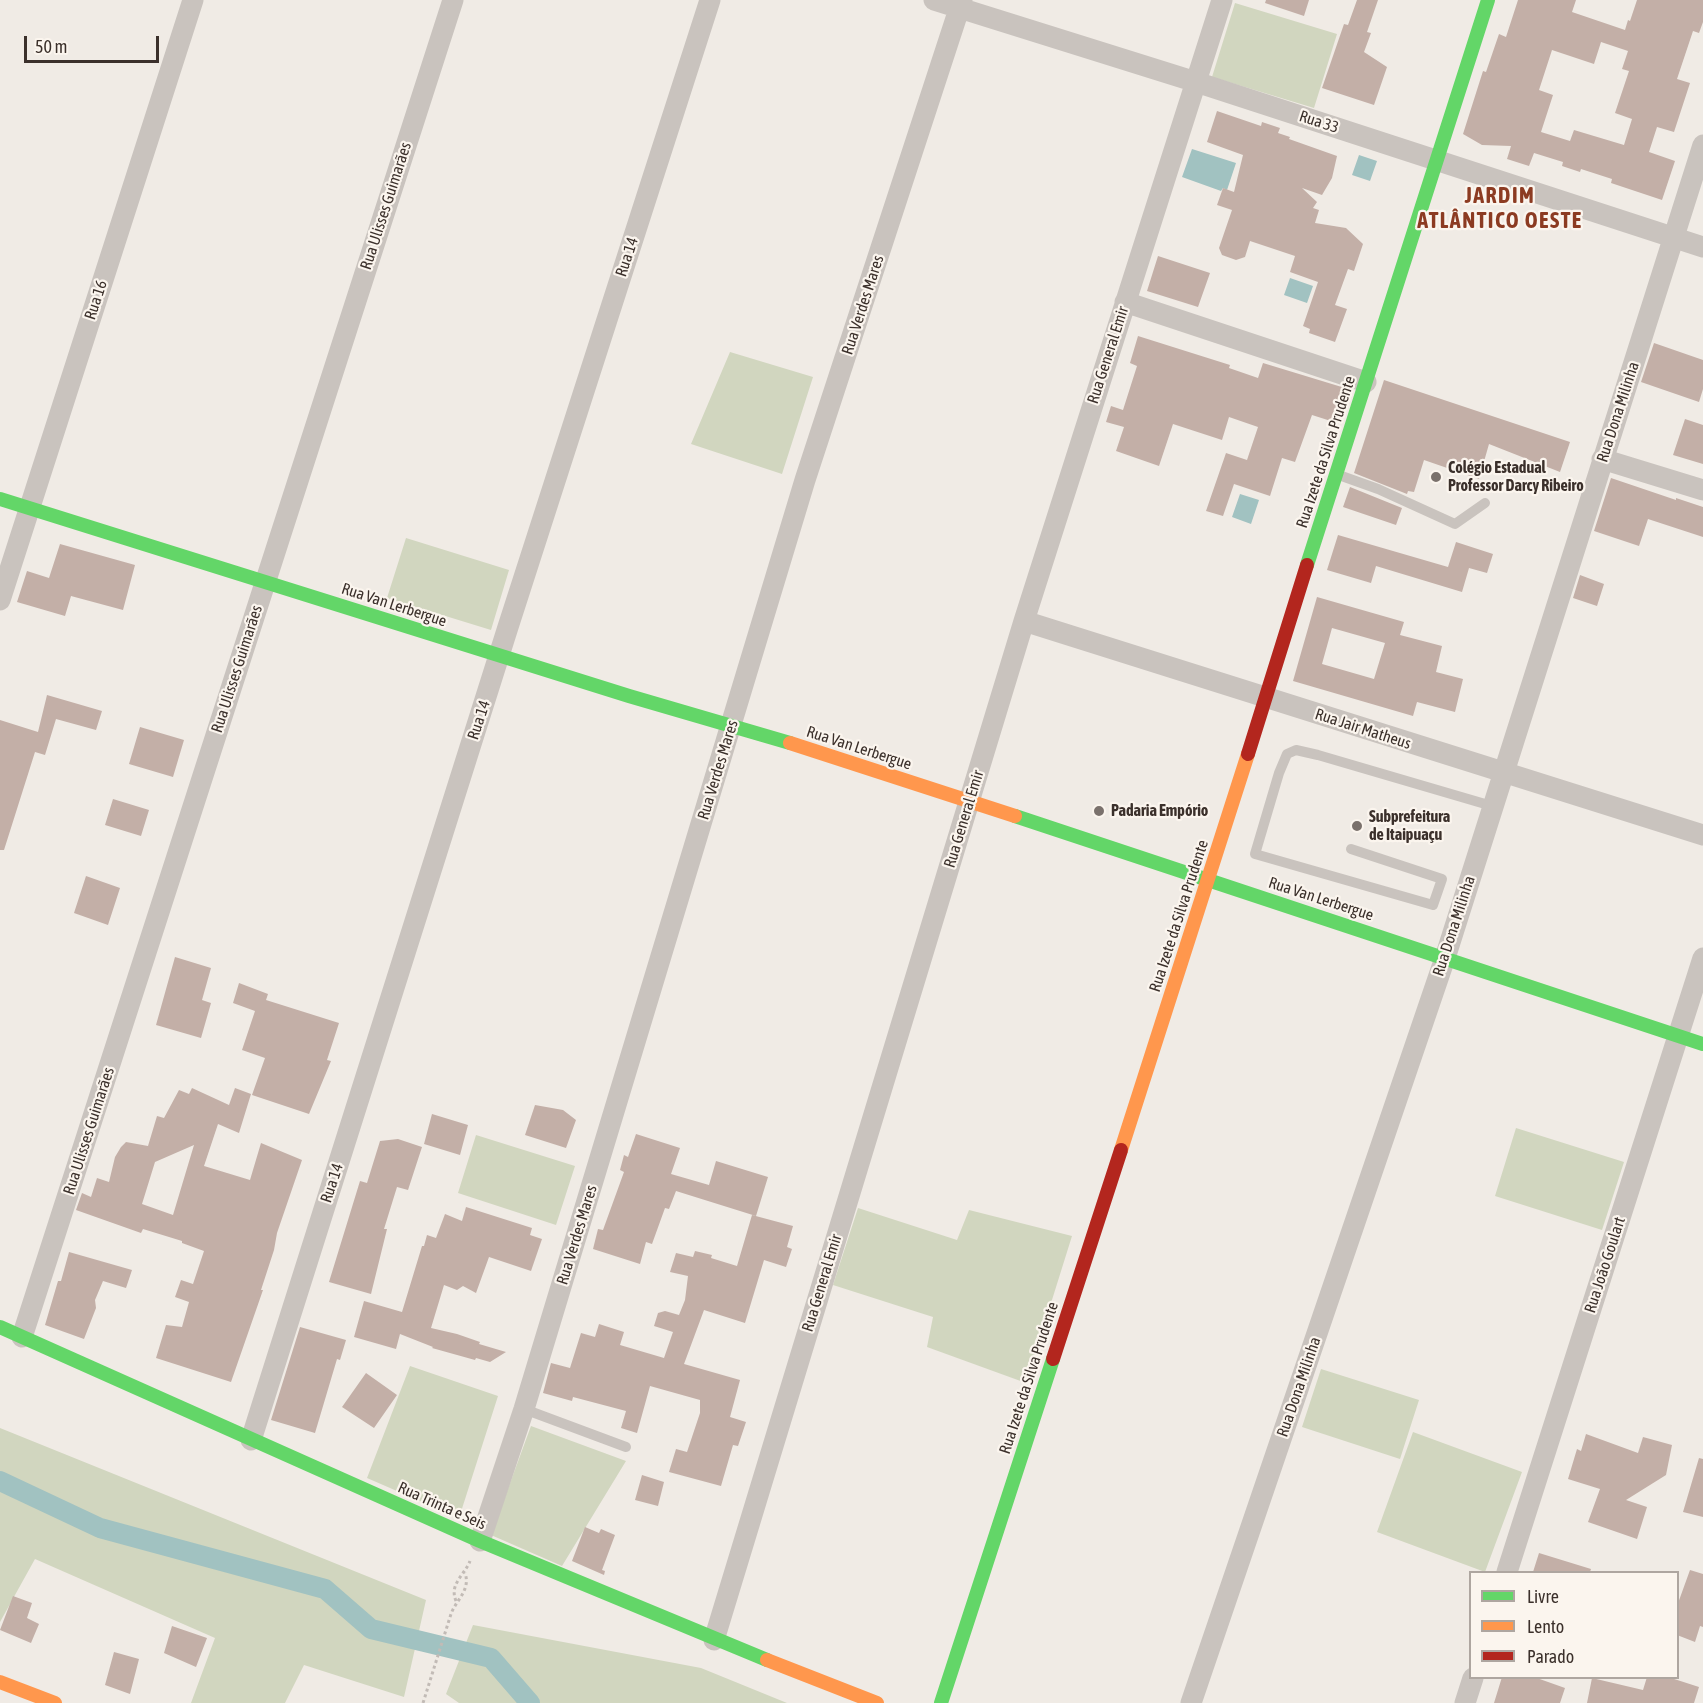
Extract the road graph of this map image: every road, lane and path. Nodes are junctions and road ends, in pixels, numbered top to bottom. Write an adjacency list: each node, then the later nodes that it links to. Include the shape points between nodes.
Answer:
1 (193, 0): 20 (street, Rua 16)
2 (453, 0): 21 (street, Rua Ulisses Guimarães)
3 (710, 0): 24 (street, Rua 14)
4 (934, 0): 7 (street, Rua 33)
5 (1222, 0): 8 (street, Rua General Emir)
6 (1488, 0): 10 (street, Rua Izete da Silva Prudente)
7 (961, 4): 8 (street, Rua 33); 26 (street, Rua Verdes Mares, via 805,480)
8 (1196, 82): 10 (street, Rua 33); 13 (street, Rua General Emir)
9 (1703, 145): 11 (street, Rua Dona Milinha)
10 (1435, 161): 11 (street, Rua 33); 14 (street, Rua Izete da Silva Prudente)
11 (1674, 238): 12 (street, Rua 33); 15 (street, Rua Dona Milinha)
12 (1703, 247)
13 (1125, 302): 14 (street); 23 (street, Rua General Emir)
14 (1366, 382): 16 (street, Rua Izete da Silva Prudente)
15 (1602, 459): 17 (street); 27 (street, Rua Dona Milinha)
16 (1336, 474): 19 (lane, via 1455,524); 25 (street, Rua Izete da Silva Prudente)
17 (1703, 490)
18 (0, 499): 20 (street, Rua Van Lerbergue)
19 (1485, 503)
20 (29, 508): 21 (street, Rua Van Lerbergue); 22 (street, Rua 16)
21 (266, 581): 24 (street, Rua Van Lerbergue); 38 (street, Rua Ulisses Guimarães)
22 (0, 600)
23 (1024, 621): 25 (street, Rua Jair Matheus); 28 (street, Rua General Emir)
24 (499, 655): 26 (street, Rua Van Lerbergue); 40 (street, Rua 14)
25 (1266, 697): 27 (street, Rua Jair Matheus); 32 (street, Rua Izete da Silva Prudente)
26 (732, 725): 28 (street, Rua Van Lerbergue); 39 (street, Rua Verdes Mares)
27 (1503, 773): 29 (street, Rua Dona Milinha); 30 (street, Rua Jair Matheus)
28 (969, 801): 32 (street, Rua Van Lerbergue); 45 (street, Rua General Emir)
29 (1492, 806): 31 (lane, via 1318,755 1296,750 1287,754 1255,854 1433,905 1442,879); 33 (street, Rua Dona Milinha)
30 (1703, 835)
31 (1351, 849)
32 (1209, 879): 33 (street, Rua Van Lerbergue); 51 (street, Rua Izete da Silva Prudente)
33 (1445, 958): 35 (street, Rua Van Lerbergue); 52 (street, Rua Dona Milinha)
34 (1703, 958): 35 (street, Rua João Goulart)
35 (1678, 1036): 36 (street, Rua Van Lerbergue); 43 (street, Rua João Goulart)
36 (1703, 1044)
37 (0, 1327): 38 (street, Rua Trinta e Seis)
38 (22, 1337): 40 (street, Rua Trinta e Seis)
39 (524, 1409): 41 (lane); 42 (street, Rua Verdes Mares)
40 (251, 1440): 42 (street, Rua Trinta e Seis)
41 (626, 1447)
42 (480, 1541): 45 (street, Rua Trinta e Seis)
43 (1507, 1571)
44 (456, 1601): 44 (path, via 463,1597 468,1581 465,1573 458,1578 453,1593); 49 (path)
45 (714, 1640): 50 (street, Rua Trinta e Seis)
46 (1472, 1679): 53 (street)
47 (0, 1682): 48 (street)
48 (55, 1703)
49 (423, 1703)
50 (877, 1703)
51 (941, 1703)
52 (1191, 1703)
53 (1465, 1703)

